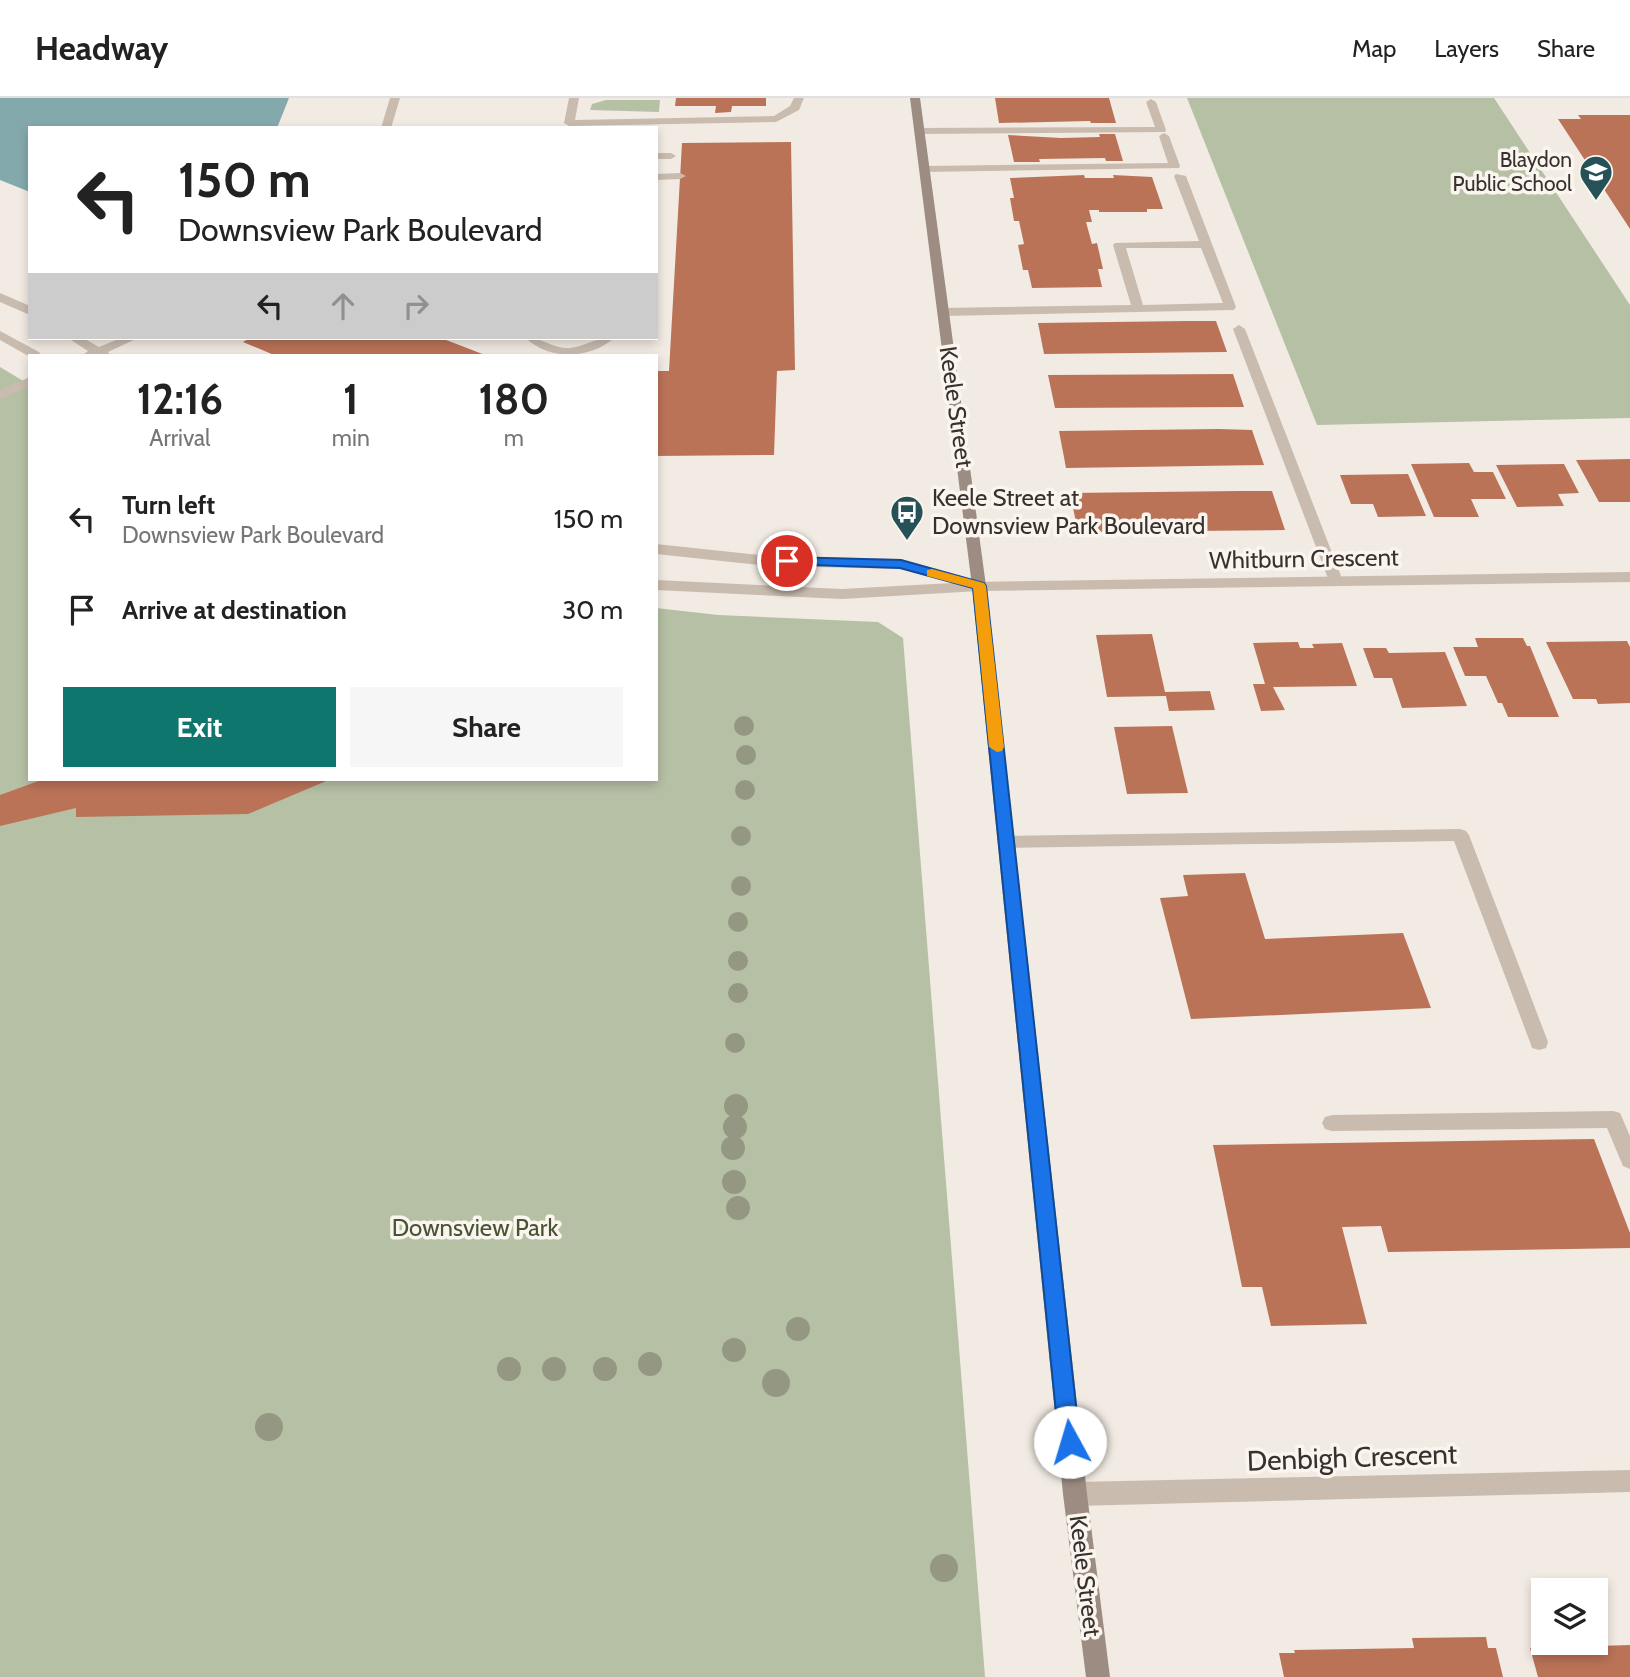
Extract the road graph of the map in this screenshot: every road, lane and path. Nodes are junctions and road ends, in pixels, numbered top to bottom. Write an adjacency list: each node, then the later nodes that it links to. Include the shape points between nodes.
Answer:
1 (395, 98): 6 (street)
2 (575, 98): 3 (street, via 569,123 776,119 795,108)
3 (799, 98)
4 (915, 98): 7 (main road, Keele Street)
5 (1151, 102): 7 (street, via 1161,130)
6 (387, 126)
7 (919, 131): 11 (main road, Keele Street)
8 (1164, 136): 11 (street, via 1175,166)
9 (658, 156): 10 (street)
10 (671, 156)
11 (924, 169): 19 (main road, Keele Street)
12 (680, 176): 14 (street)
13 (1180, 176): 15 (street)
14 (658, 177)
15 (1206, 244): 18 (street, via 1119,245); 18 (street, via 1230,307)
16 (0, 297): 17 (street)
17 (28, 309)
18 (1138, 309): 19 (street)
19 (943, 312): 36 (main road, Keele Street)
20 (1239, 329): 34 (street)
21 (0, 335): 26 (street)
22 (78, 340): 27 (street)
23 (128, 340): 27 (street)
24 (535, 340): 28 (street, via 549,350)
25 (604, 340): 29 (street)
26 (33, 354)
27 (97, 354)
28 (572, 354)
29 (572, 354)
30 (28, 382): 31 (street)
31 (0, 395)
32 (658, 549): 36 (street, via 768,561 901,564)
33 (1630, 577): 34 (street, Whitburn Crescent)
34 (1336, 581): 36 (street, Whitburn Crescent)
35 (658, 585): 36 (street, via 842,594)
36 (979, 586): 37 (main road, Keele Street)
37 (1007, 842): 38 (street, via 1460,835); 42 (main road, Keele Street)
38 (1538, 1042)
39 (1332, 1123): 40 (street, via 1613,1119)
40 (1630, 1160)
41 (1630, 1481): 42 (street, Denbigh Crescent)
42 (1075, 1494): 43 (main road, Keele Street)
43 (1098, 1677)

